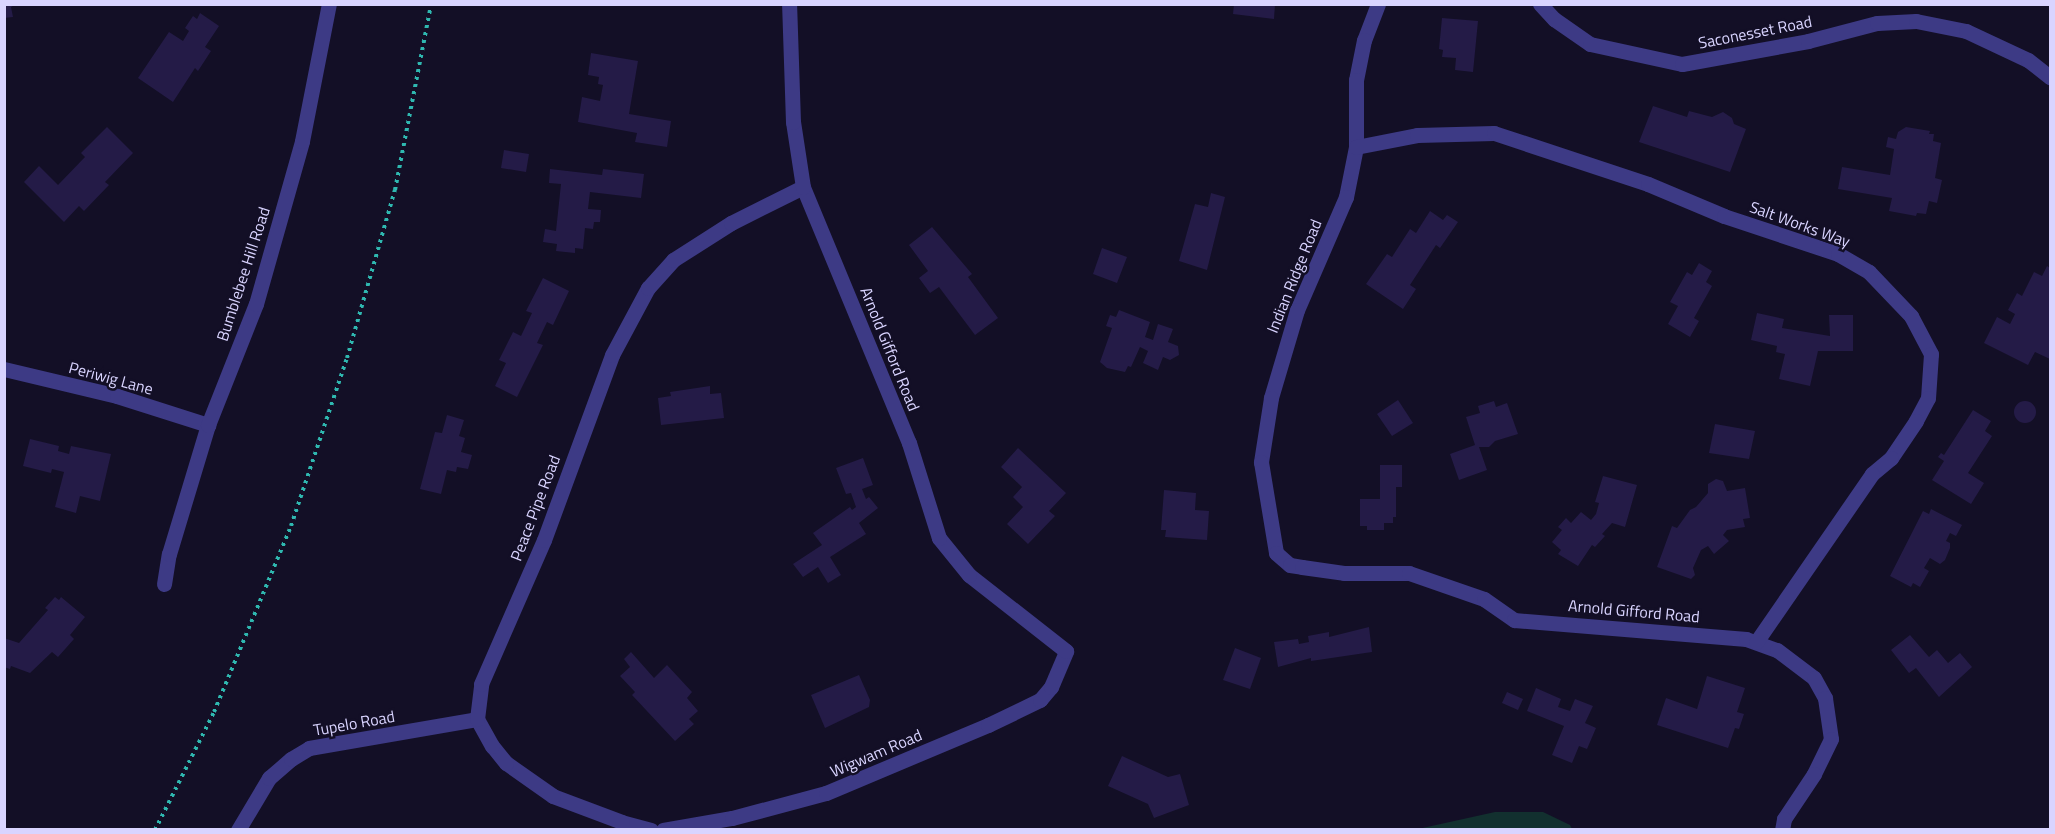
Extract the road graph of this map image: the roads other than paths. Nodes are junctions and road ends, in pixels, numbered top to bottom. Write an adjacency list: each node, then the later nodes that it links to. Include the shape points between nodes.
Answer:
1 (329, 4): 9 (street, Bumblebee Hill Road, via 302,141 256,304)
2 (789, 4): 7 (street, Arnold Gifford Road, via 793,122)
3 (1378, 4): 6 (street, Indian Ridge Road, via 1364,40 1356,80)
4 (1540, 4): 5 (street, Saconesset Road, via 1590,44 1682,64 1808,41 1876,22 1916,21 1966,31 2028,60)
5 (2050, 78)
6 (1356, 147): 10 (street, Indian Ridge Road, via 1346,197 1297,310 1271,398 1261,462 1275,553); 12 (street, Salt Works Way, via 1417,135 1494,133 1838,254 1869,272 1911,316 1931,354 1928,398 1891,458 1872,474)
7 (803, 187): 13 (street, Arnold Gifford Road, via 909,443 939,538 969,575); 14 (street, Peace Pipe Road, via 731,223 674,260 648,288 612,356 544,540 481,684)
8 (4, 369): 9 (street, Periwig Lane, via 117,396)
9 (208, 425): 11 (street, Bumblebee Hill Road, via 169,554)
10 (1284, 560): 12 (street, Arnold Gifford Road, via 1290,565 1344,573 1409,573 1484,599 1514,620)
11 (164, 584)
12 (1756, 642): 18 (street, Arnold Gifford Road, via 1778,650 1814,678 1826,698 1830,719 1831,739 1814,774 1784,819)
13 (1066, 651): 17 (street, Wigwam Road, via 1051,687 1040,700 988,725 826,793 732,818)
14 (477, 719): 15 (street, Tupelo Road, via 309,748 269,778); 16 (street, via 506,763 553,796)
15 (238, 830)
16 (651, 830)
17 (663, 830)
18 (1782, 830)

